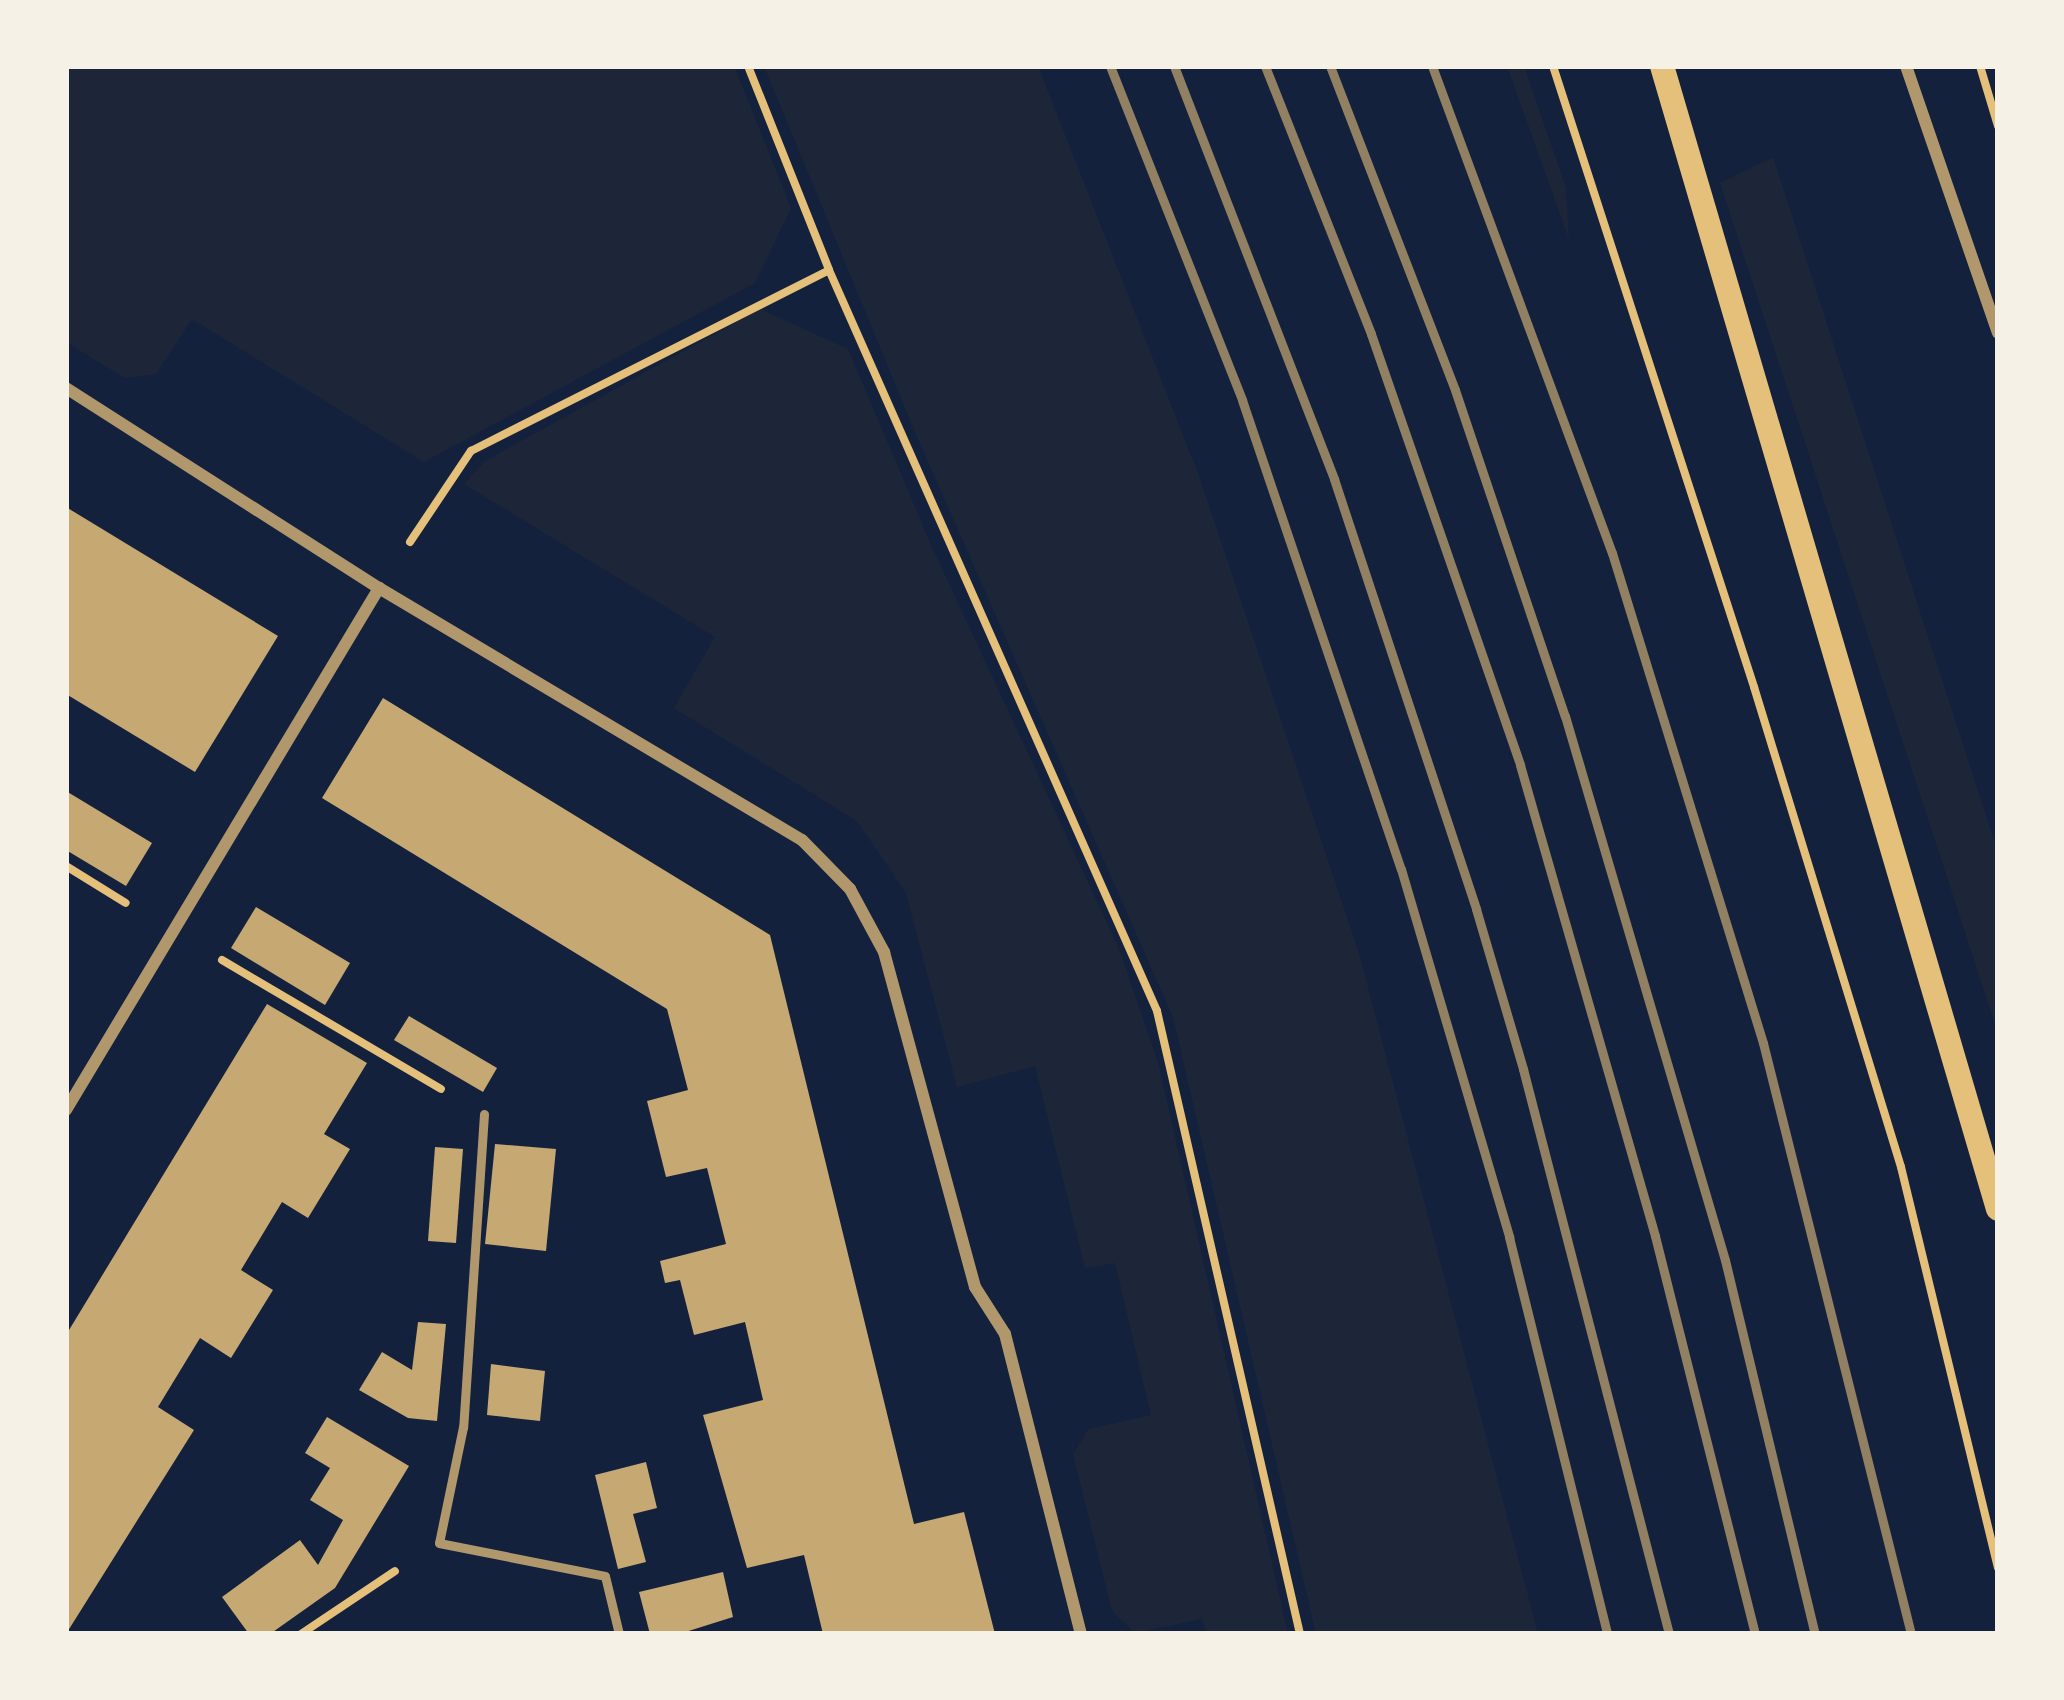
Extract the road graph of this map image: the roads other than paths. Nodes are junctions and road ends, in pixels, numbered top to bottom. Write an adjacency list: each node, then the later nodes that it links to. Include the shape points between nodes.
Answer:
1 (1662, 66): 8 (main road)
2 (1906, 66): 3 (street)
3 (1998, 333)
4 (66, 388): 5 (street)
5 (379, 588): 6 (street); 11 (street, via 802,840 850,889 884,952 975,1287 1005,1334)
6 (66, 1110)
7 (484, 1114): 10 (lane, via 463,1427 439,1543 604,1576)
8 (1993, 1174): 9 (main road)
9 (1998, 1209)
10 (619, 1634)
11 (1082, 1634)

